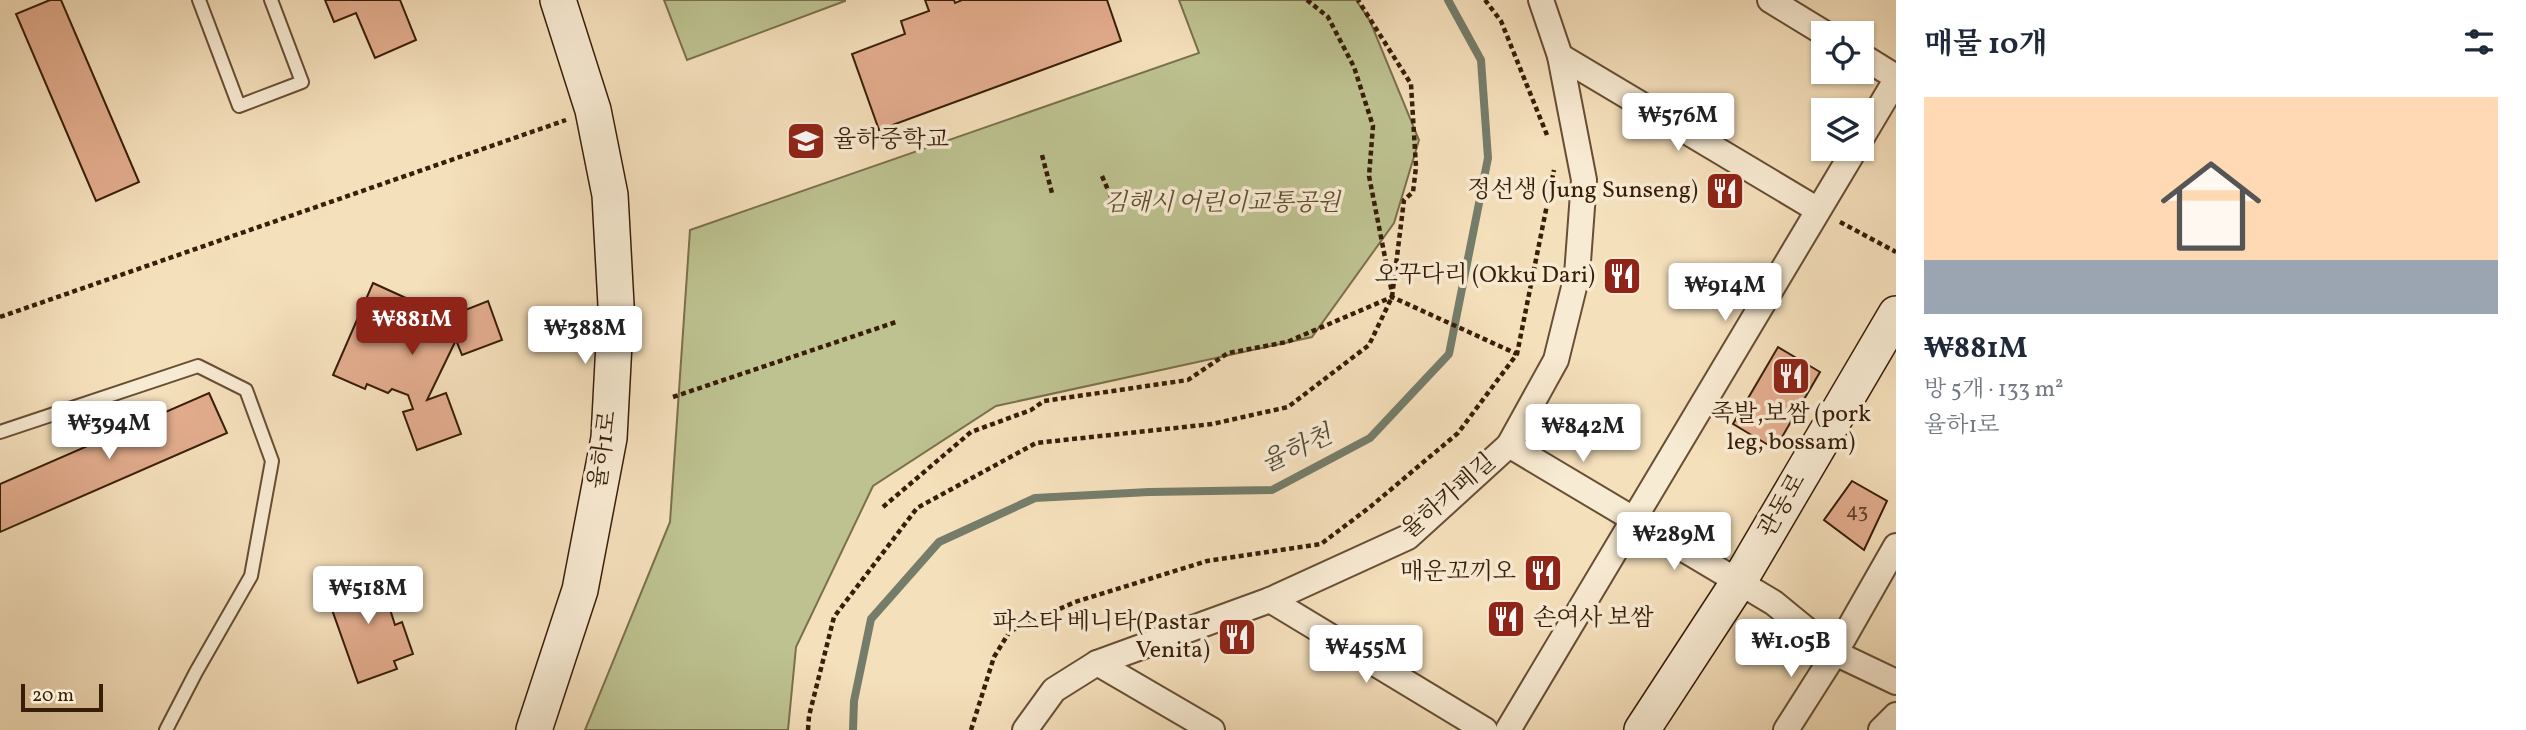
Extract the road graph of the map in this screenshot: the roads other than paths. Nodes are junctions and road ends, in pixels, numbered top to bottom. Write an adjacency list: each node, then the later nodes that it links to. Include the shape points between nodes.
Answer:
1 (199, 0): 2 (lane, via 239,106 302,82)
2 (271, 0)
3 (558, 0): 25 (street, 율하1로, via 593,110 610,195 616,305 609,438 580,590)
4 (1541, 0): 7 (street, 율하카페길)
5 (1770, 0): 6 (street)
6 (1811, 25)
7 (1560, 56): 12 (street); 15 (street, 율하카페길, via 1584,180 1577,275 1556,360)
8 (1874, 64): 9 (street)
9 (1896, 79): 10 (street)
10 (1874, 117)
11 (1848, 161): 12 (street)
12 (1818, 210): 16 (street)
13 (1896, 314): 18 (street, 관동로)
14 (0, 432): 24 (lane, via 198,366 246,390 272,461 251,576)
15 (1509, 445): 16 (street); 19 (street, 율하카페길, via 1408,537)
16 (1634, 521): 18 (street); 29 (street)
17 (1896, 546): 20 (street)
18 (1738, 583): 20 (street, via 1774,604); 30 (street, 관동로)
19 (1270, 600): 21 (street, 율하카페길); 28 (street)
20 (1835, 653): 22 (street); 31 (street)
21 (1097, 663): 26 (street, 율하카페길, via 1054,690); 27 (street)
22 (1896, 682)
23 (1896, 715): 32 (street)
24 (166, 730)
25 (534, 730)
26 (1026, 730)
27 (1212, 730)
28 (1485, 730)
29 (1508, 730)
30 (1642, 730)
31 (1786, 730)
32 (1881, 730)

